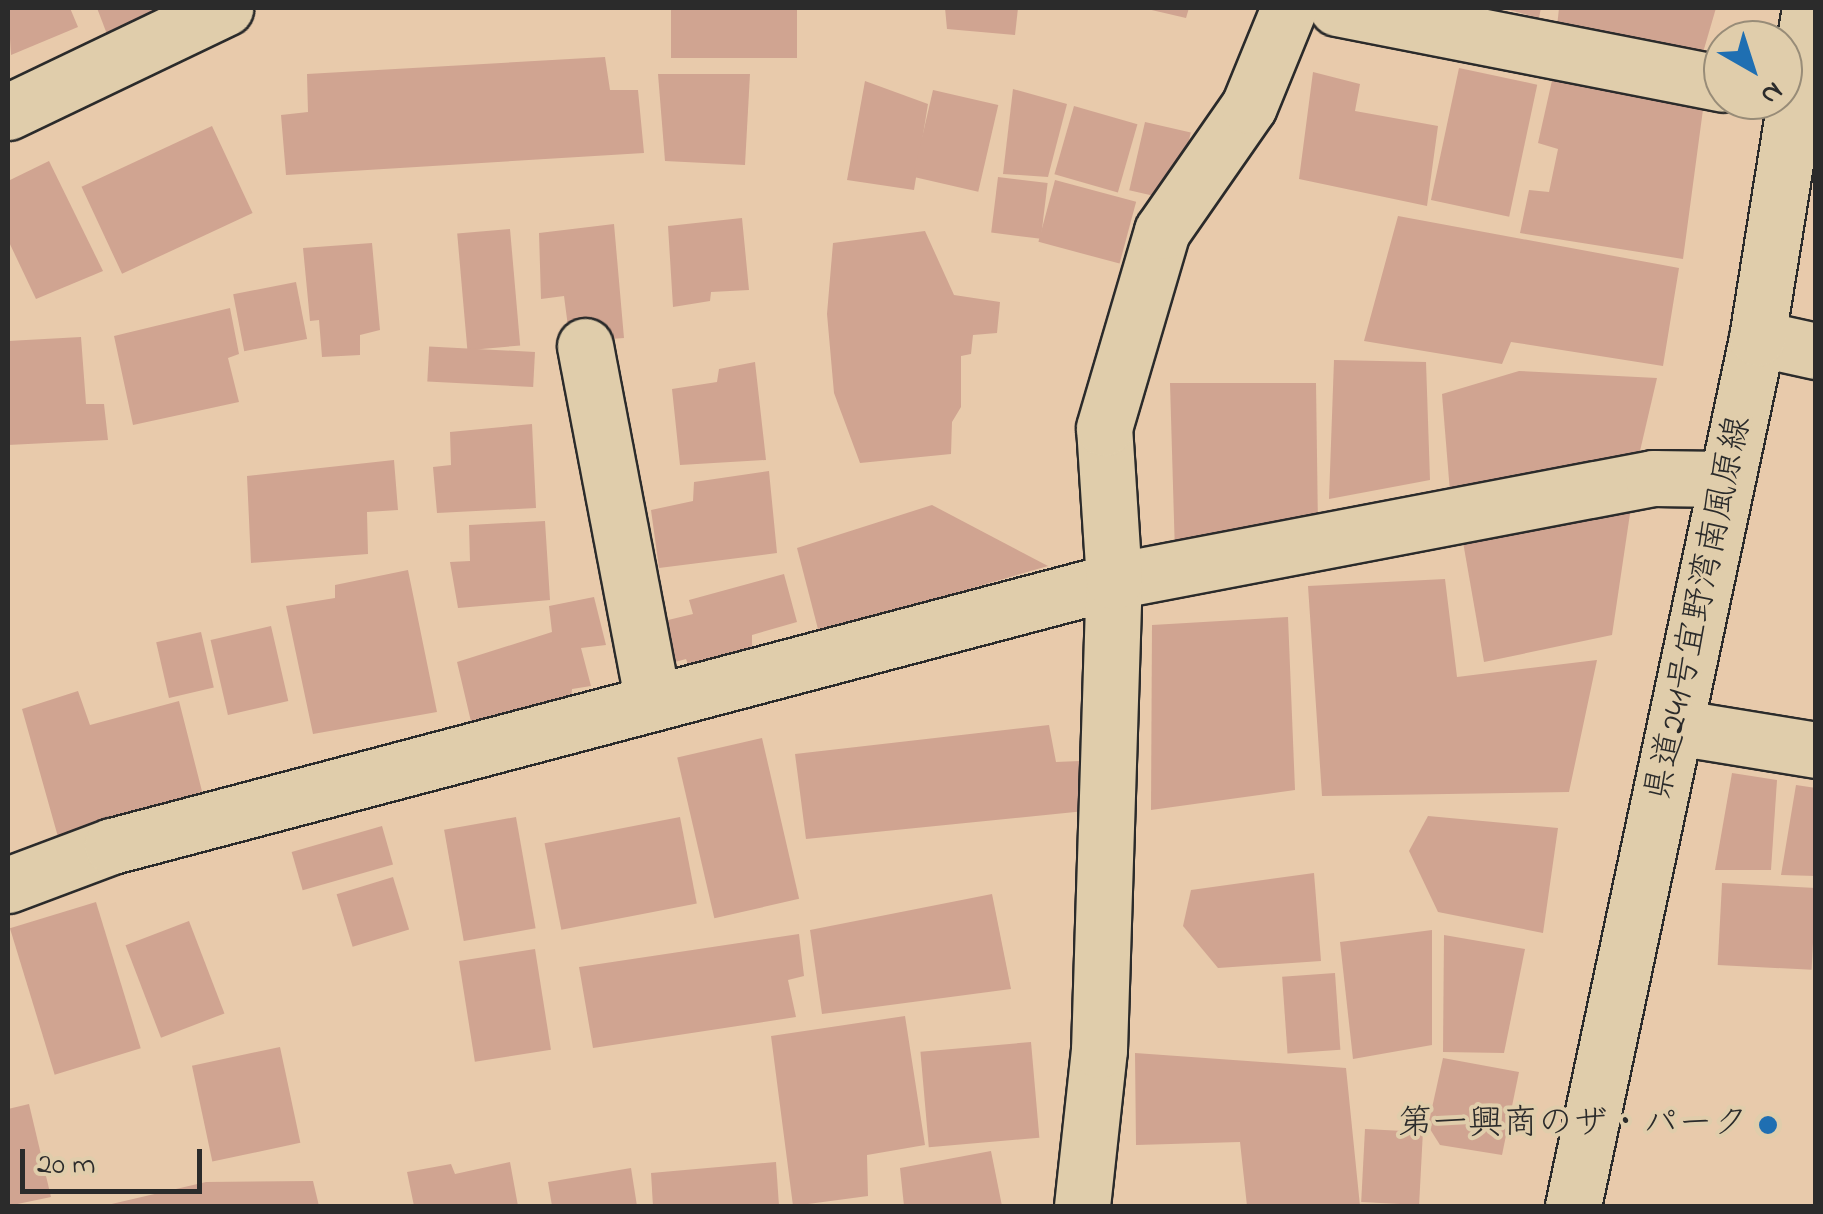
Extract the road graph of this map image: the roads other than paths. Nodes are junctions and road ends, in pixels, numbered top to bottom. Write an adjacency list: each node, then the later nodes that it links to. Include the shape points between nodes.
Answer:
1 (225, 8): 7 (street)
2 (1289, 8): 13 (street, via 1249,106 1162,232 1134,314 1104,428)
3 (1337, 8): 6 (street)
4 (1810, 8): 5 (street, 県道241号宜野湾南風原線)
5 (1803, 38)
6 (1703, 80)
7 (8, 112)
8 (1786, 120): 9 (street, 県道241号宜野湾南風原線)
9 (1757, 338): 11 (street); 12 (street, 県道241号宜野湾南風原線)
10 (584, 346): 14 (street)
11 (1816, 351)
12 (1726, 480): 13 (street, via 1652,478); 15 (street, 県道241号宜野湾南風原線)
13 (1114, 582): 14 (street); 18 (street, via 1099,1050)
14 (653, 702): 17 (street, via 112,846)
15 (1676, 727): 16 (street); 19 (street, 県道241号宜野湾南風原線)
16 (1816, 750)
17 (8, 885)
18 (1082, 1206)
19 (1574, 1206)

